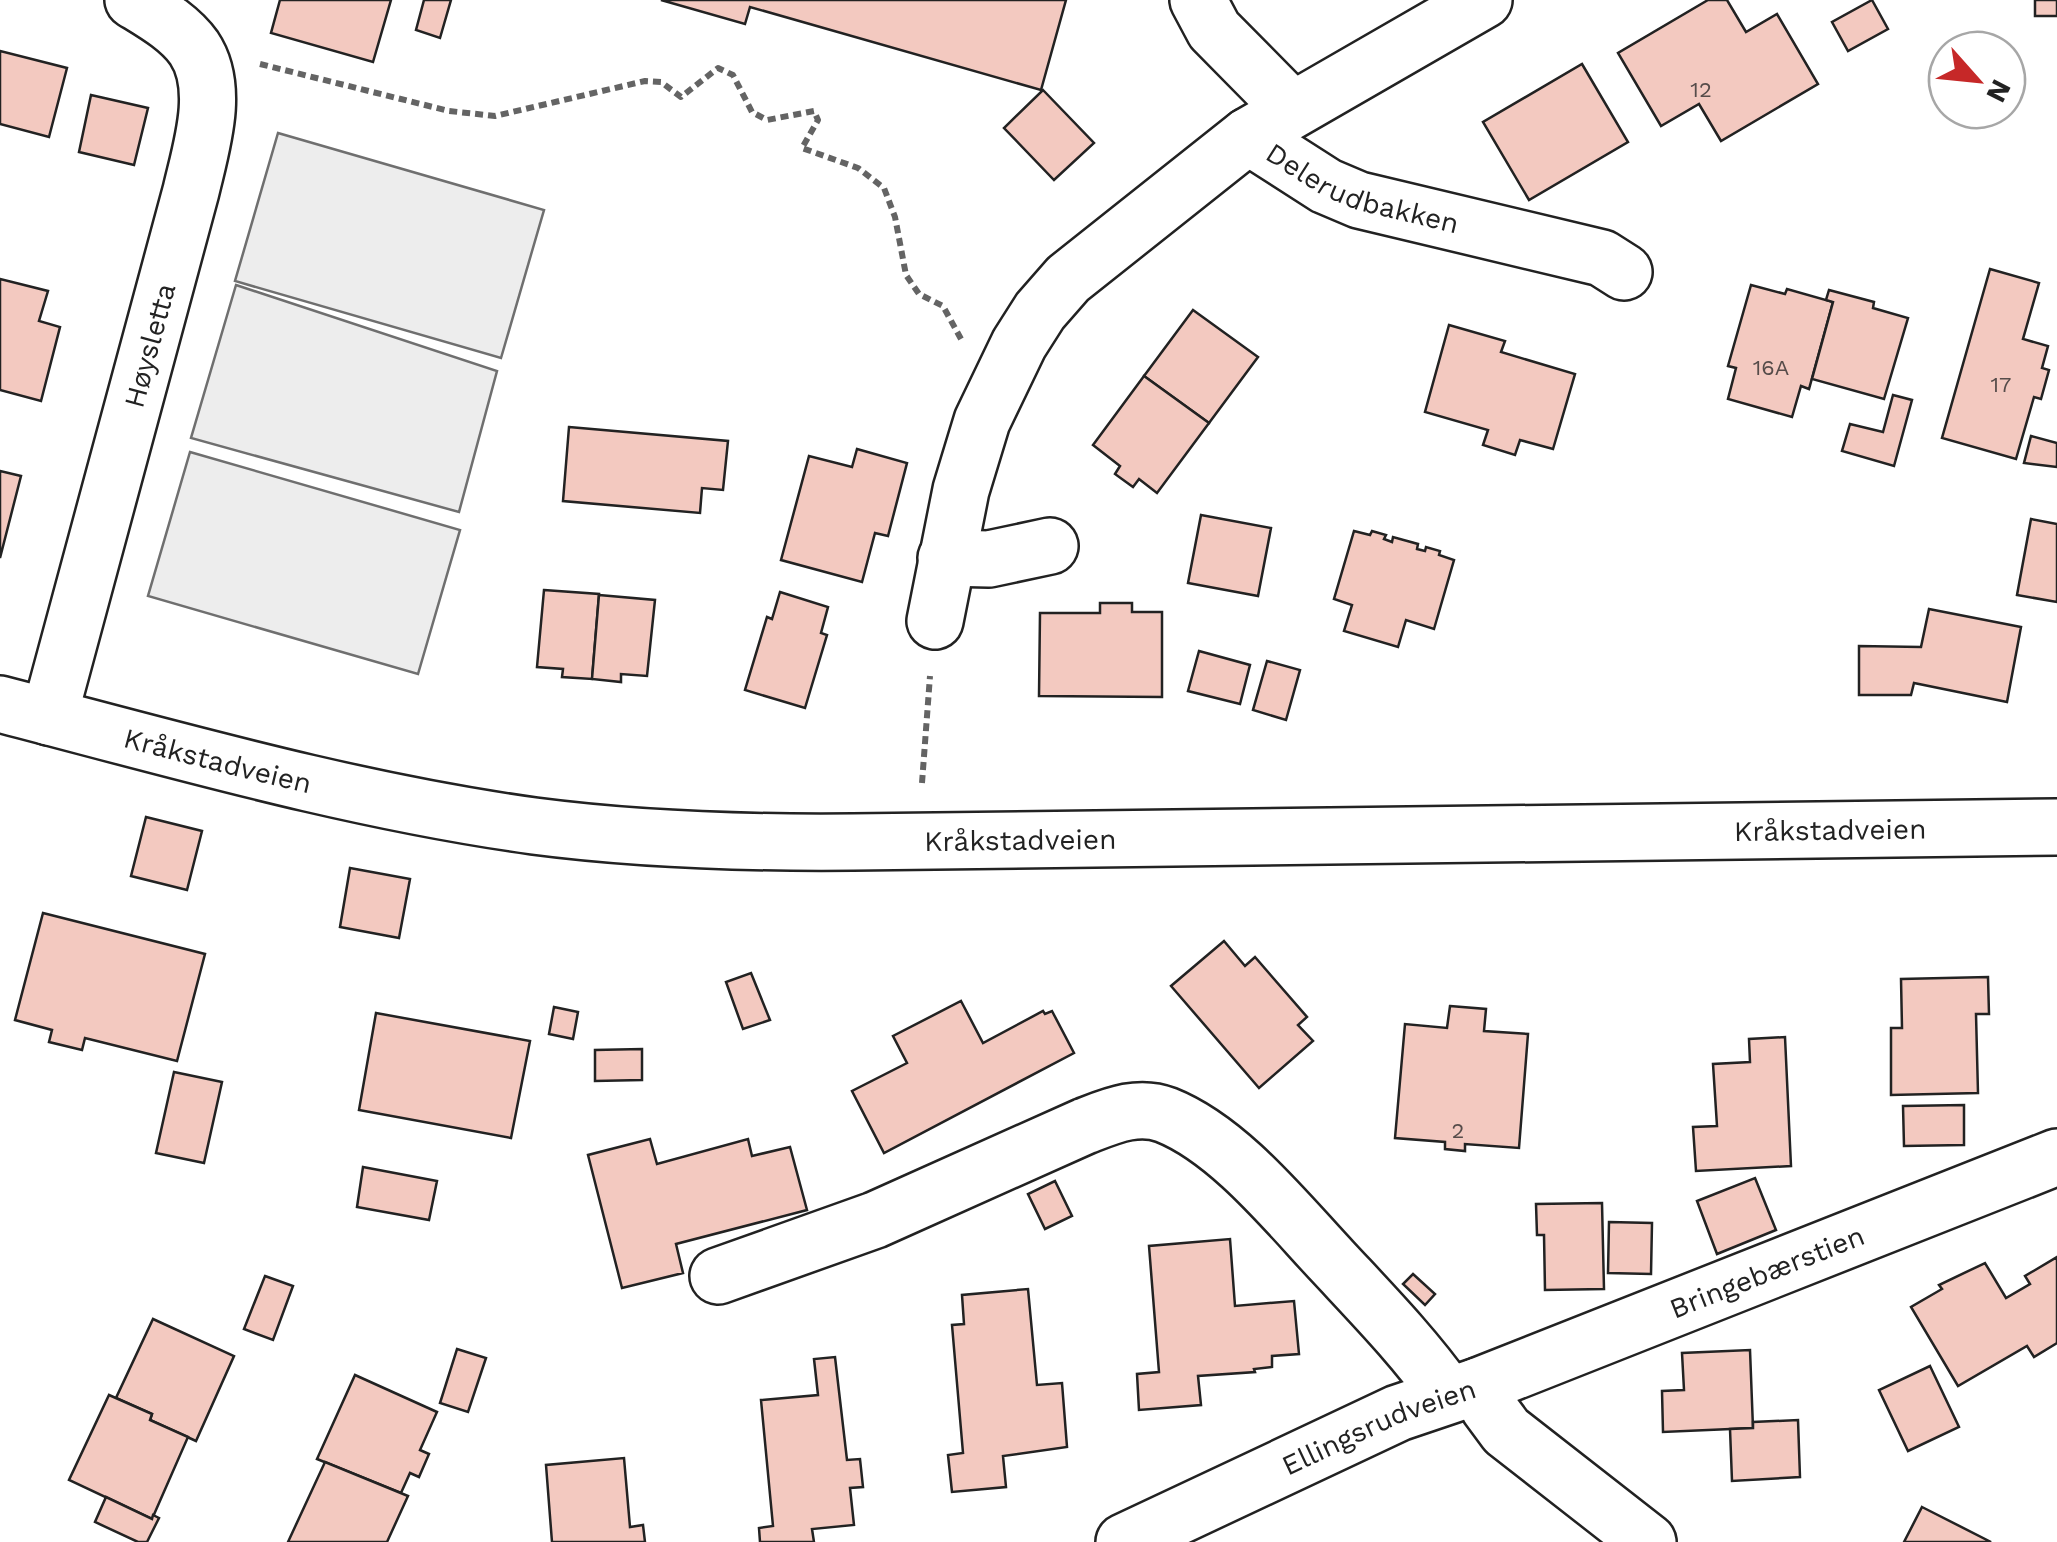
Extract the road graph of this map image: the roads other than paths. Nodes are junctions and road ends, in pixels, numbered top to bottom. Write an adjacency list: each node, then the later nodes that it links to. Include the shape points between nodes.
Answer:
1 (1198, 0): 4 (street)
2 (1484, 0): 4 (street, Delerudbakken)
3 (141, 2): 9 (street, Høysletta, via 192,45 200,60 208,86 205,124 191,191)
4 (1270, 122): 5 (street, Delerudbakken, via 1326,186 1602,258); 7 (street, via 1068,279 1040,311 1002,375 976,438)
5 (1624, 272)
6 (1050, 546): 7 (street, via 990,558)
7 (946, 558): 8 (street)
8 (935, 621)
9 (25, 711): 10 (street, Kråkstadveien, via 406,804 675,840)
10 (2057, 827)
11 (2057, 1157): 13 (street, Bringebærstien)
12 (718, 1276): 13 (street, via 876,1220 1084,1126 1144,1110 1167,1115 1223,1150)
13 (1463, 1391): 14 (street, Ellingsrudveien, via 1398,1414); 15 (street, Ellingsrudveien)
14 (1124, 1542)
15 (1648, 1542)

